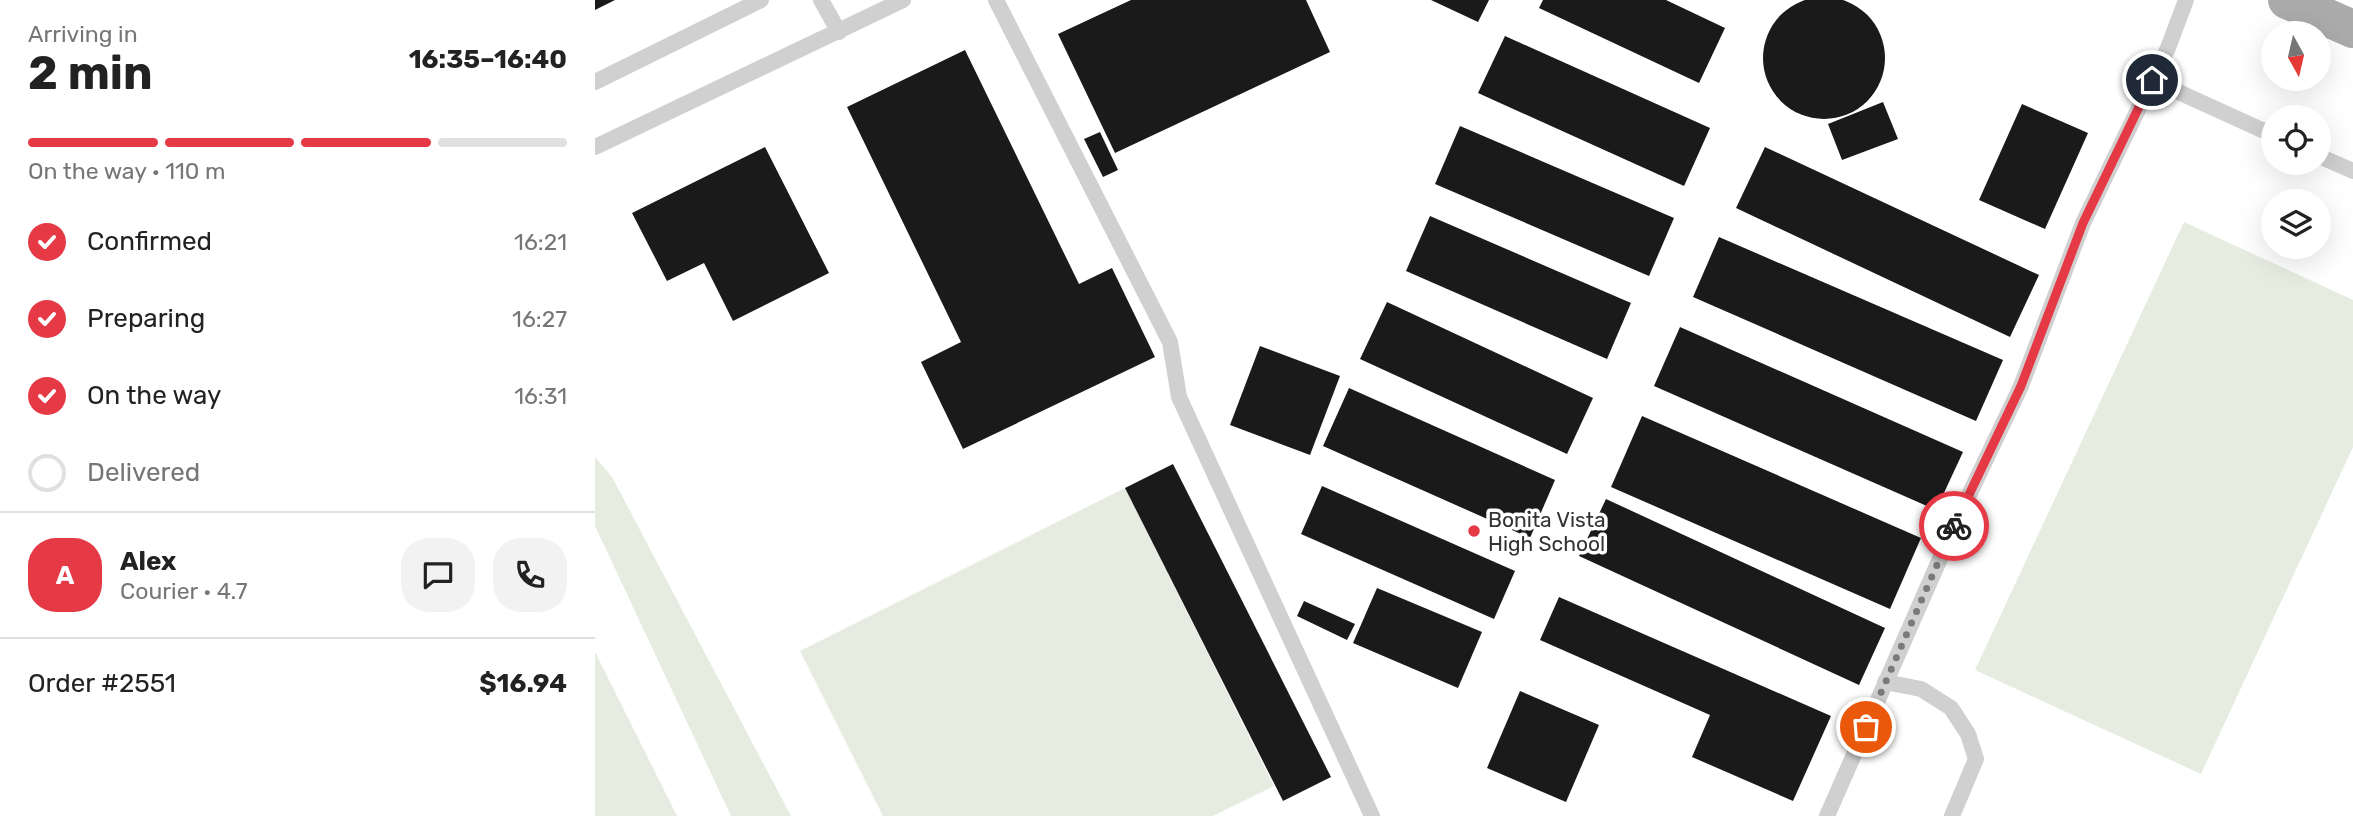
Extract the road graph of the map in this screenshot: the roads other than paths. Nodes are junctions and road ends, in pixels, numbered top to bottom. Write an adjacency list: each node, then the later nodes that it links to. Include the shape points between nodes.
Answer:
1 (761, 0): 10 (lane)
2 (821, 0): 8 (lane)
3 (903, 0): 8 (lane)
4 (996, 0): 16 (lane, via 1170,342 1179,397)
5 (2186, 0): 9 (lane)
6 (2287, 0): 7 (main road)
7 (2353, 29)
8 (839, 32): 12 (lane)
9 (2152, 80): 11 (lane); 15 (lane, via 2083,223 2021,386)
10 (595, 82)
11 (2261, 130)
12 (595, 146)
13 (2331, 161): 14 (lane)
14 (2353, 171)
15 (1885, 682): 17 (lane); 18 (lane, via 1921,689 1951,708 1968,734 1976,759)
16 (1372, 816)
17 (1827, 816)
18 (1952, 816)

